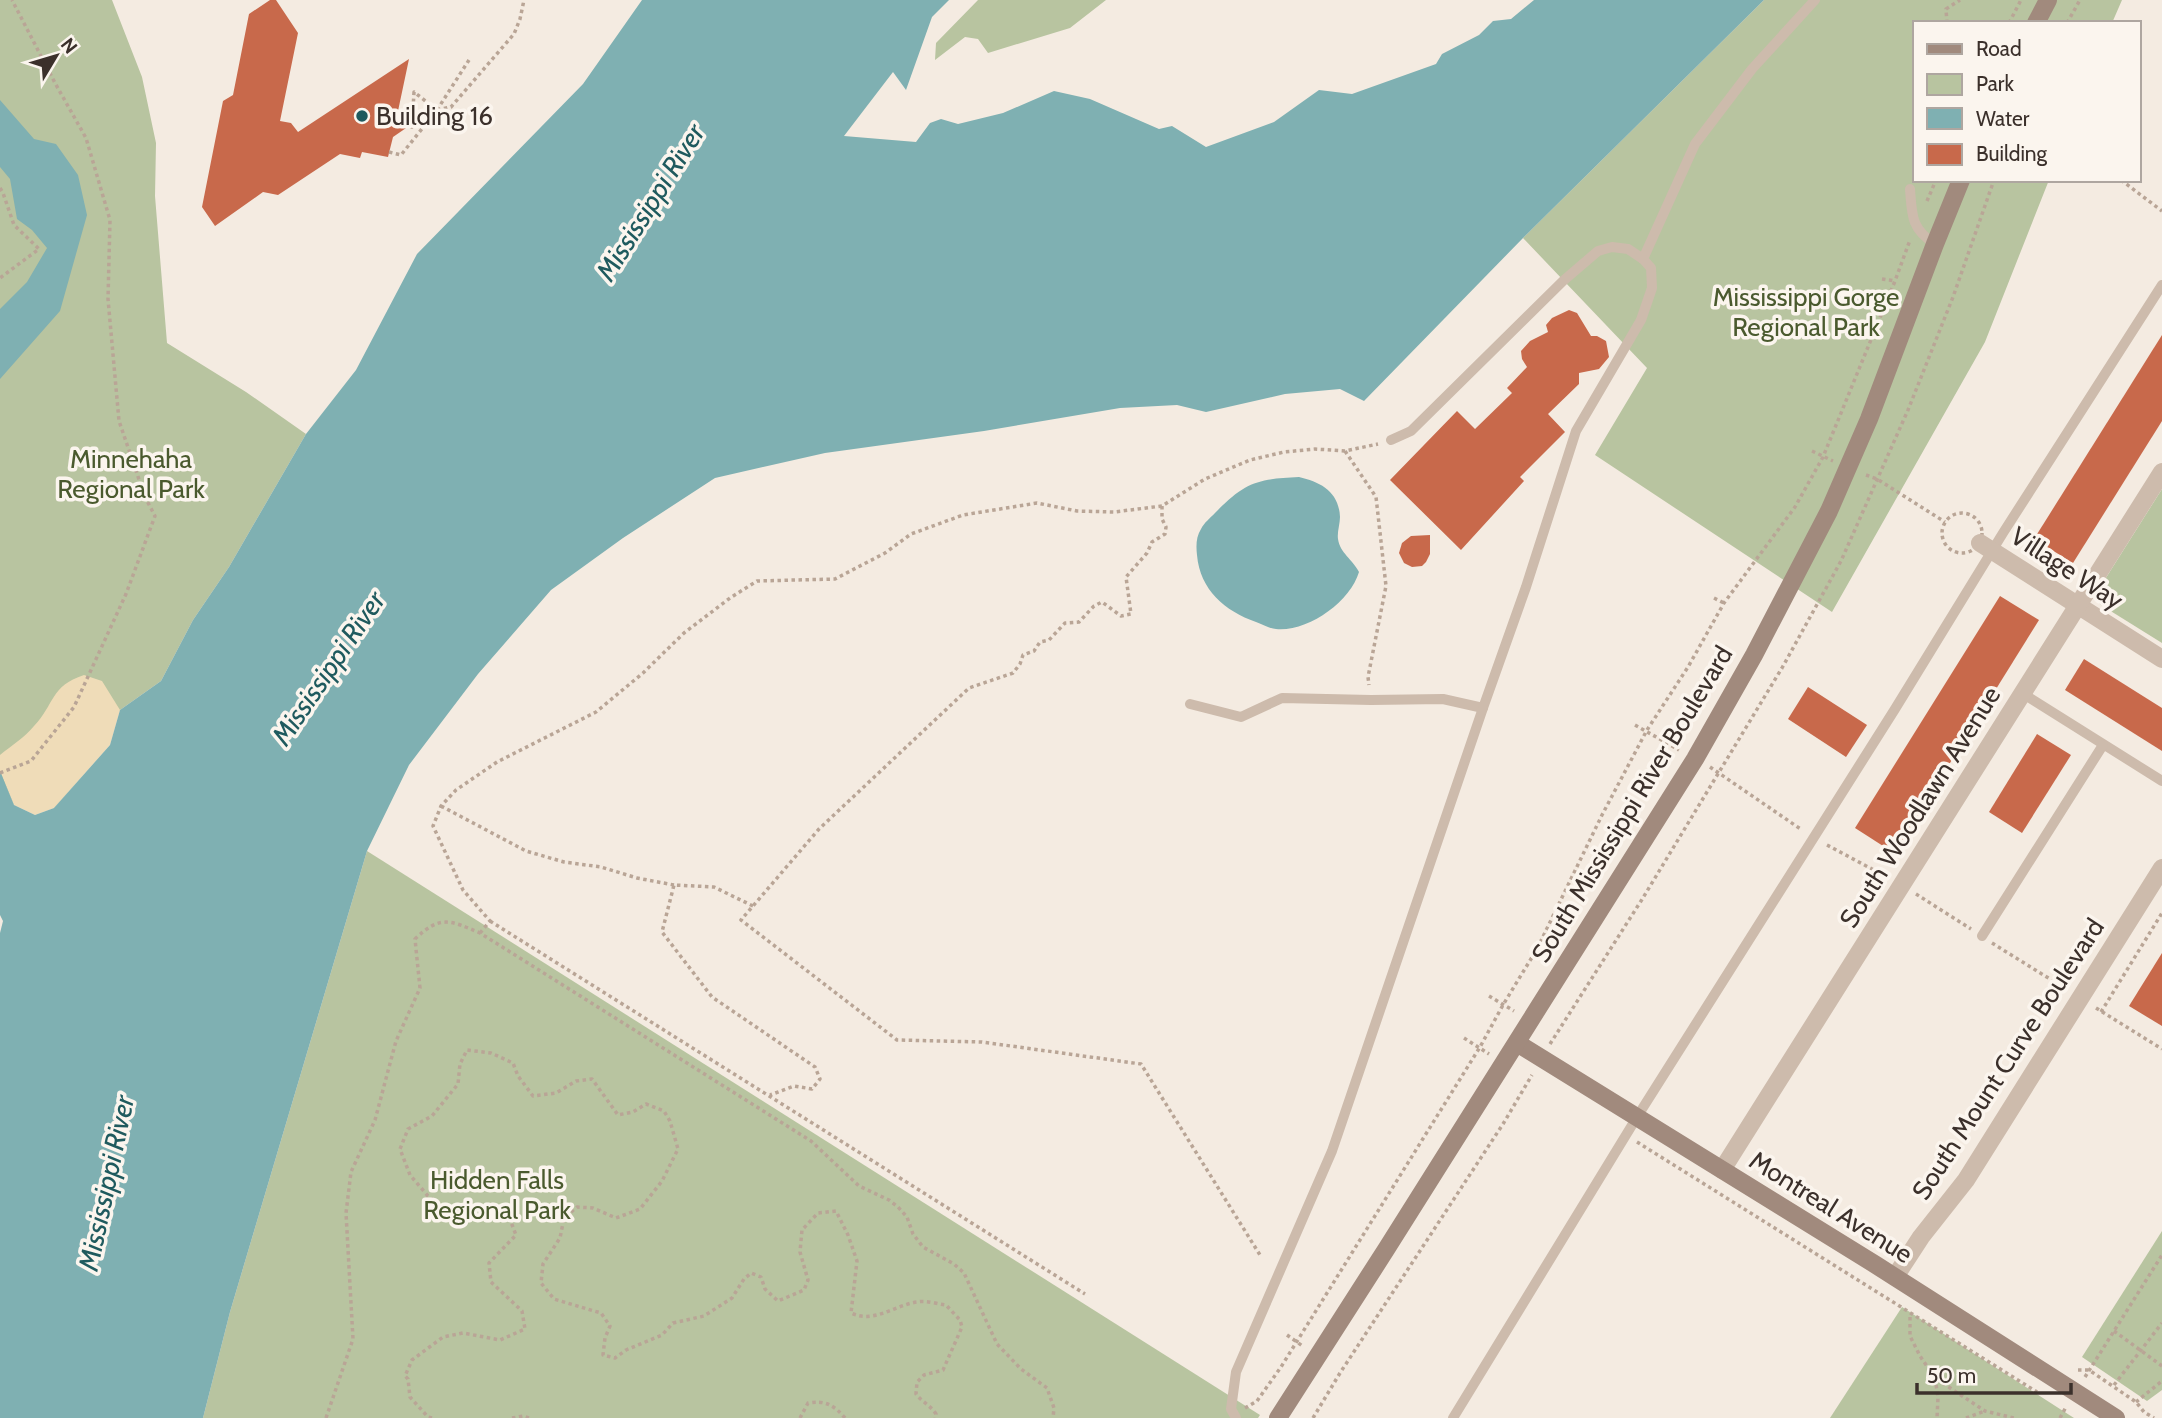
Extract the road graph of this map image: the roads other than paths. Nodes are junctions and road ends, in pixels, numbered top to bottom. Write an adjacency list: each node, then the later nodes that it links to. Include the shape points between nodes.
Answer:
1 (1815, 0): 7 (lane, via 1752,69 1695,144)
2 (2048, 0): 3 (street)
3 (2037, 21)
4 (1960, 182): 6 (street, South Mississippi River Boulevard)
5 (1910, 190): 6 (lane, via 1916,228)
6 (1935, 244): 21 (street, South Mississippi River Boulevard, via 1829,512 1695,759)
7 (1643, 259): 9 (lane, via 1628,249 1612,247 1585,260 1411,431); 16 (lane, via 1651,268 1652,288 1641,320 1577,431)
8 (2162, 285): 11 (lane)
9 (1391, 440)
10 (2162, 472): 12 (street, South Woodlawn Avenue)
11 (1986, 547): 12 (street, Village Way); 22 (lane, via 1814,838)
12 (2077, 606): 13 (street, Village Way); 14 (street, South Woodlawn Avenue)
13 (2162, 659)
14 (2022, 693): 17 (lane); 23 (street, South Woodlawn Avenue)
15 (1190, 704): 16 (lane, via 1241,717 1282,698 1443,699)
16 (1483, 708): 25 (lane, via 1332,1151 1236,1372 1231,1409)
17 (2103, 745): 18 (lane); 20 (lane)
18 (2162, 781)
19 (2162, 868): 24 (street, South Mount Curve Boulevard, via 1966,1180)
20 (1982, 936)
21 (1517, 1043): 22 (street, Montreal Avenue); 26 (street, South Mississippi River Boulevard)
22 (1637, 1117): 23 (street, Montreal Avenue); 27 (lane)
23 (1722, 1170): 24 (street, Montreal Avenue)
24 (1895, 1277): 28 (street, Montreal Avenue)
25 (1236, 1418)
26 (1278, 1418)
27 (1453, 1418)
28 (2116, 1418)

